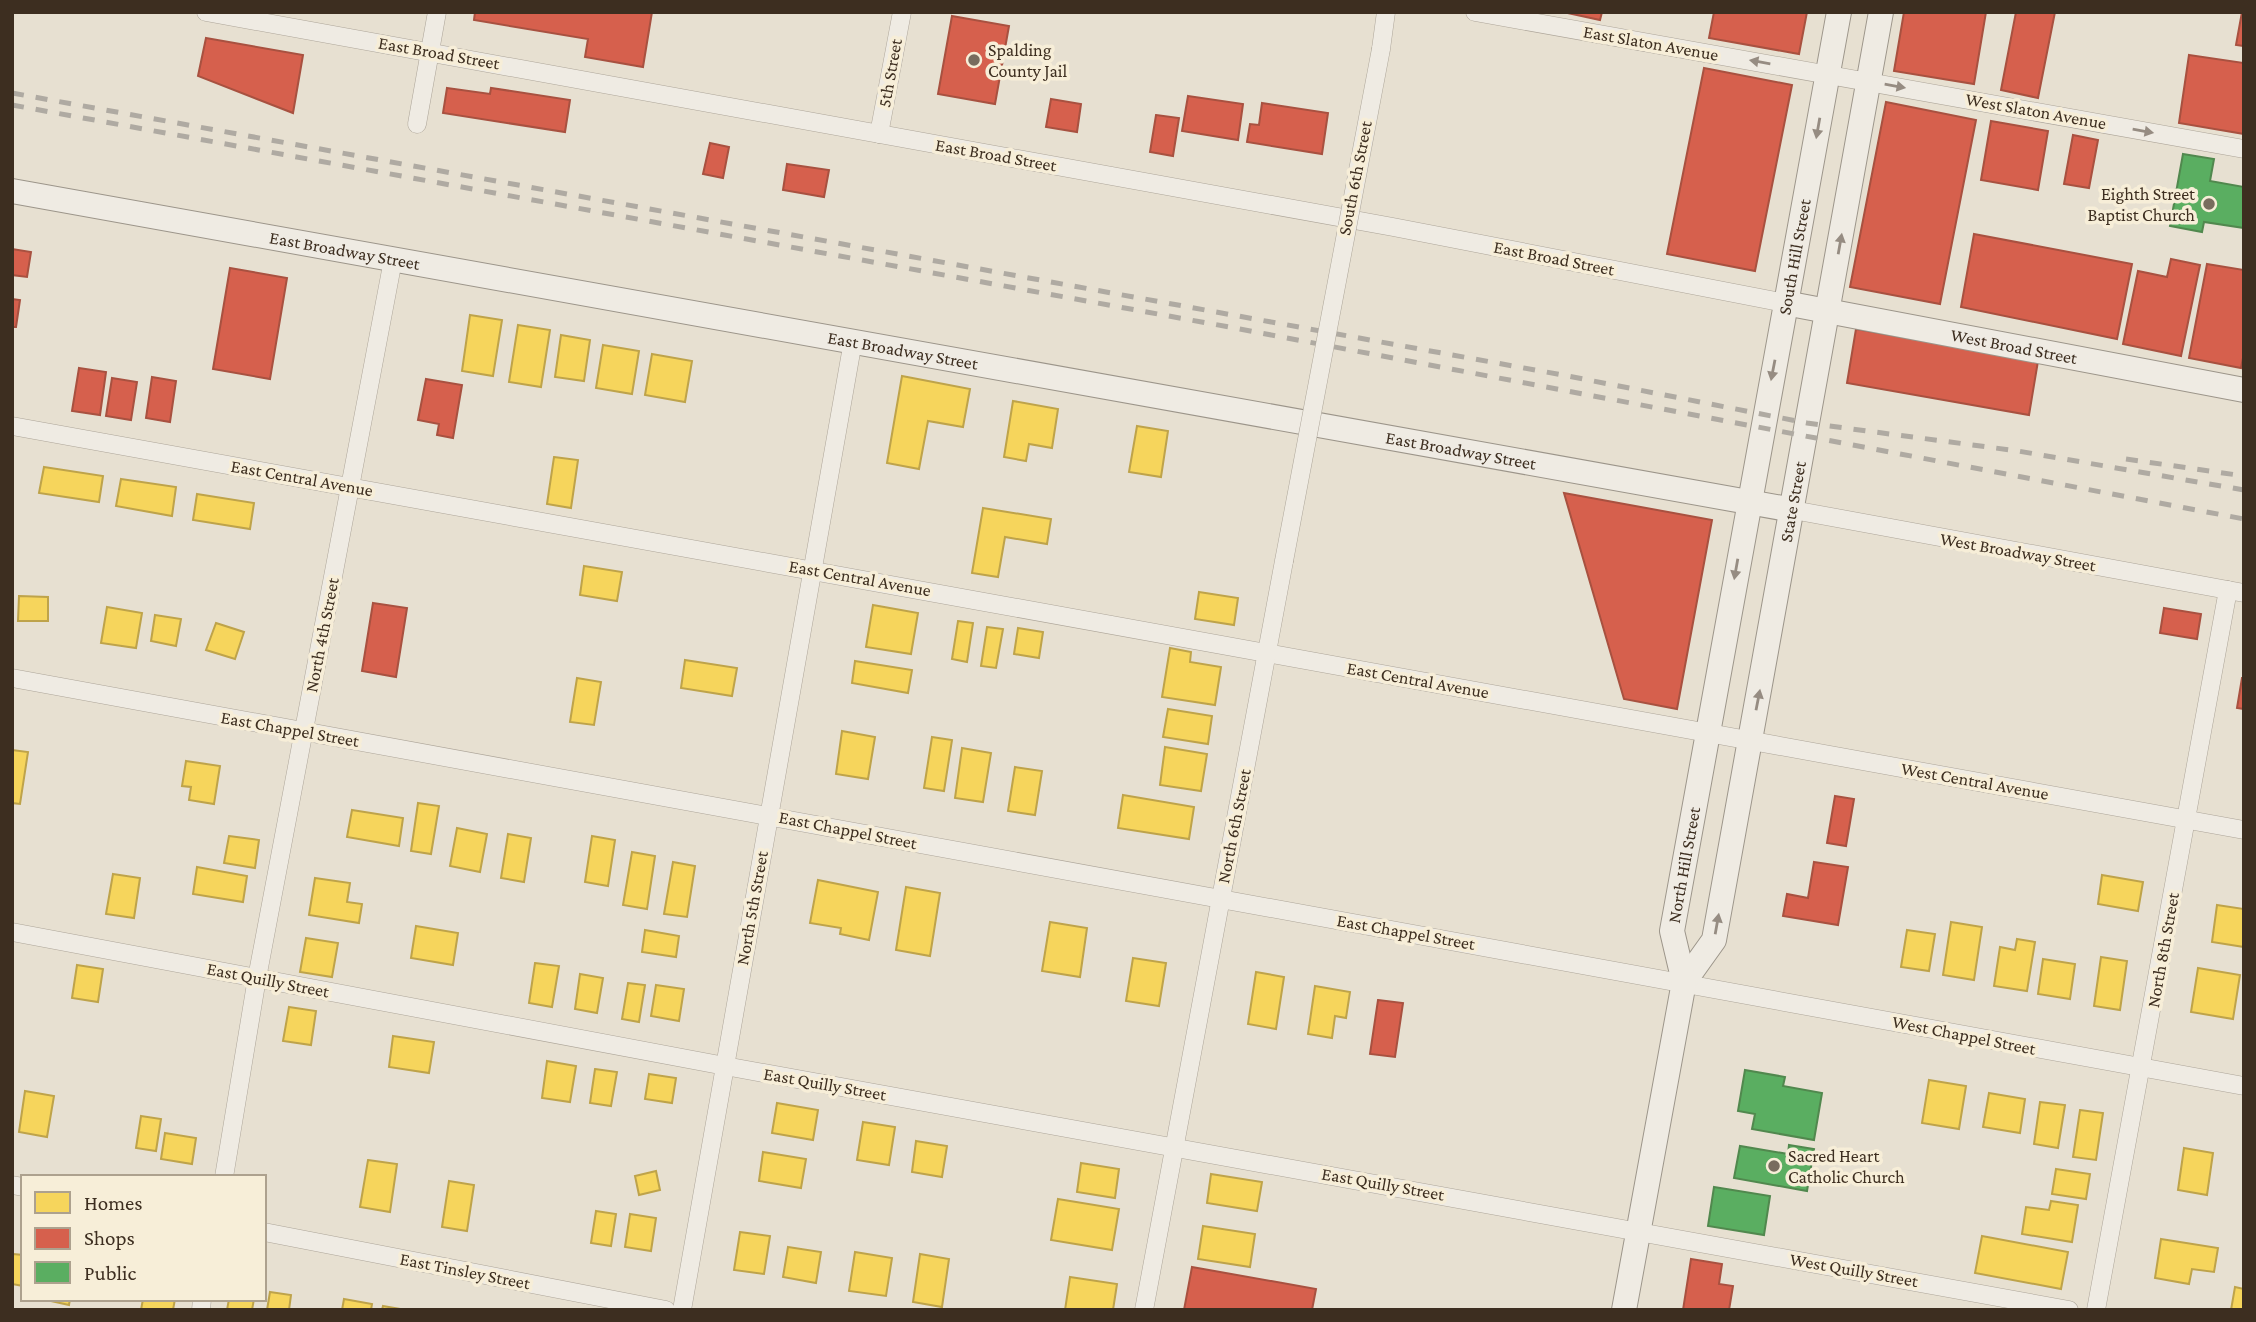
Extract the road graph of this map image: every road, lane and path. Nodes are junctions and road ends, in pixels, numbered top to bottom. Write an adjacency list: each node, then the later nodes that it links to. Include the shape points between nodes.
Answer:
1 (206, 12): 8 (street, East Broad Street)
2 (437, 12): 8 (street)
3 (902, 12): 12 (street, 5th Street)
4 (1386, 12): 19 (street, South 6th Street, bridge)
5 (1475, 12): 9 (street, East Slaton Avenue, one-way to 5)
6 (1839, 12): 9 (main road, South Hill Street)
7 (1881, 12): 10 (main road, State Street)
8 (430, 51): 11 (street); 12 (street, East Broad Street)
9 (1828, 74): 10 (street, West Slaton Avenue); 16 (main road, South Hill Street, one-way to 16)
10 (1869, 81): 13 (street, West Slaton Avenue, one-way to 13); 17 (main road, State Street, one-way to 10)
11 (417, 124)
12 (879, 134): 16 (street, East Broad Street)
13 (2244, 149)
14 (12, 191): 15 (main road, East Broadway Street)
15 (393, 260): 18 (main road, East Broadway Street); 22 (street, North 4th Street)
16 (1785, 303): 17 (main road, West Broad Street); 23 (main road, South Hill Street, one-way to 23)
17 (1828, 311): 20 (main road, West Broad Street); 24 (main road, State Street)
18 (853, 341): 23 (main road, East Broadway Street); 25 (street, North 5th Street)
19 (1326, 343): 27 (street, North 6th Street, bridge)
20 (2244, 390)
21 (12, 426): 22 (street, East Central Avenue)
22 (351, 486): 25 (street, East Central Avenue); 29 (street, North 4th Street)
23 (1748, 502): 24 (main road, East Broadway Street); 30 (main road, North Hill Street, one-way to 30)
24 (1793, 510): 26 (street, West Broadway Street); 31 (main road, State Street, one-way to 24)
25 (812, 569): 27 (street, East Central Avenue); 32 (street, North 5th Street)
26 (2236, 592): 33 (street, North 8th Street)
27 (1266, 653): 30 (street, East Central Avenue); 35 (street, North 6th Street)
28 (12, 678): 29 (street, East Chappel Street)
29 (303, 732): 32 (street, East Chappel Street); 37 (street, North 4th Street)
30 (1707, 732): 31 (street, West Central Avenue); 38 (main road, North Hill Street, via 1672,931)
31 (1750, 740): 33 (street, West Central Avenue); 38 (main road, State Street, one-way to 31, via 1714,940)
32 (768, 815): 35 (street, East Chappel Street); 39 (street, North 5th Street)
33 (2187, 820): 34 (street, West Central Avenue); 40 (street, North 8th Street)
34 (2244, 830)
35 (1220, 899): 38 (street, East Chappel Street); 42 (street, North 6th Street)
36 (12, 932): 37 (street, East Quilly Street)
37 (257, 978): 39 (street, East Quilly Street); 43 (street, North 4th Street)
38 (1684, 982): 40 (street, West Chappel Street); 44 (main road, North Hill Street)
39 (724, 1066): 42 (street, East Quilly Street); 47 (street, North 5th Street)
40 (2142, 1069): 41 (street, West Chappel Street); 51 (street, North 8th Street)
41 (2244, 1086)
42 (1175, 1146): 44 (street, East Quilly Street); 48 (street, North 6th Street)
43 (224, 1175)
44 (1639, 1231): 49 (main road, North Hill Street); 50 (street, West Quilly Street)
45 (266, 1232): 46 (street, East Tinsley Street)
46 (666, 1310)
47 (681, 1310)
48 (1144, 1310)
49 (1624, 1310)
50 (2069, 1310)
51 (2096, 1310)

